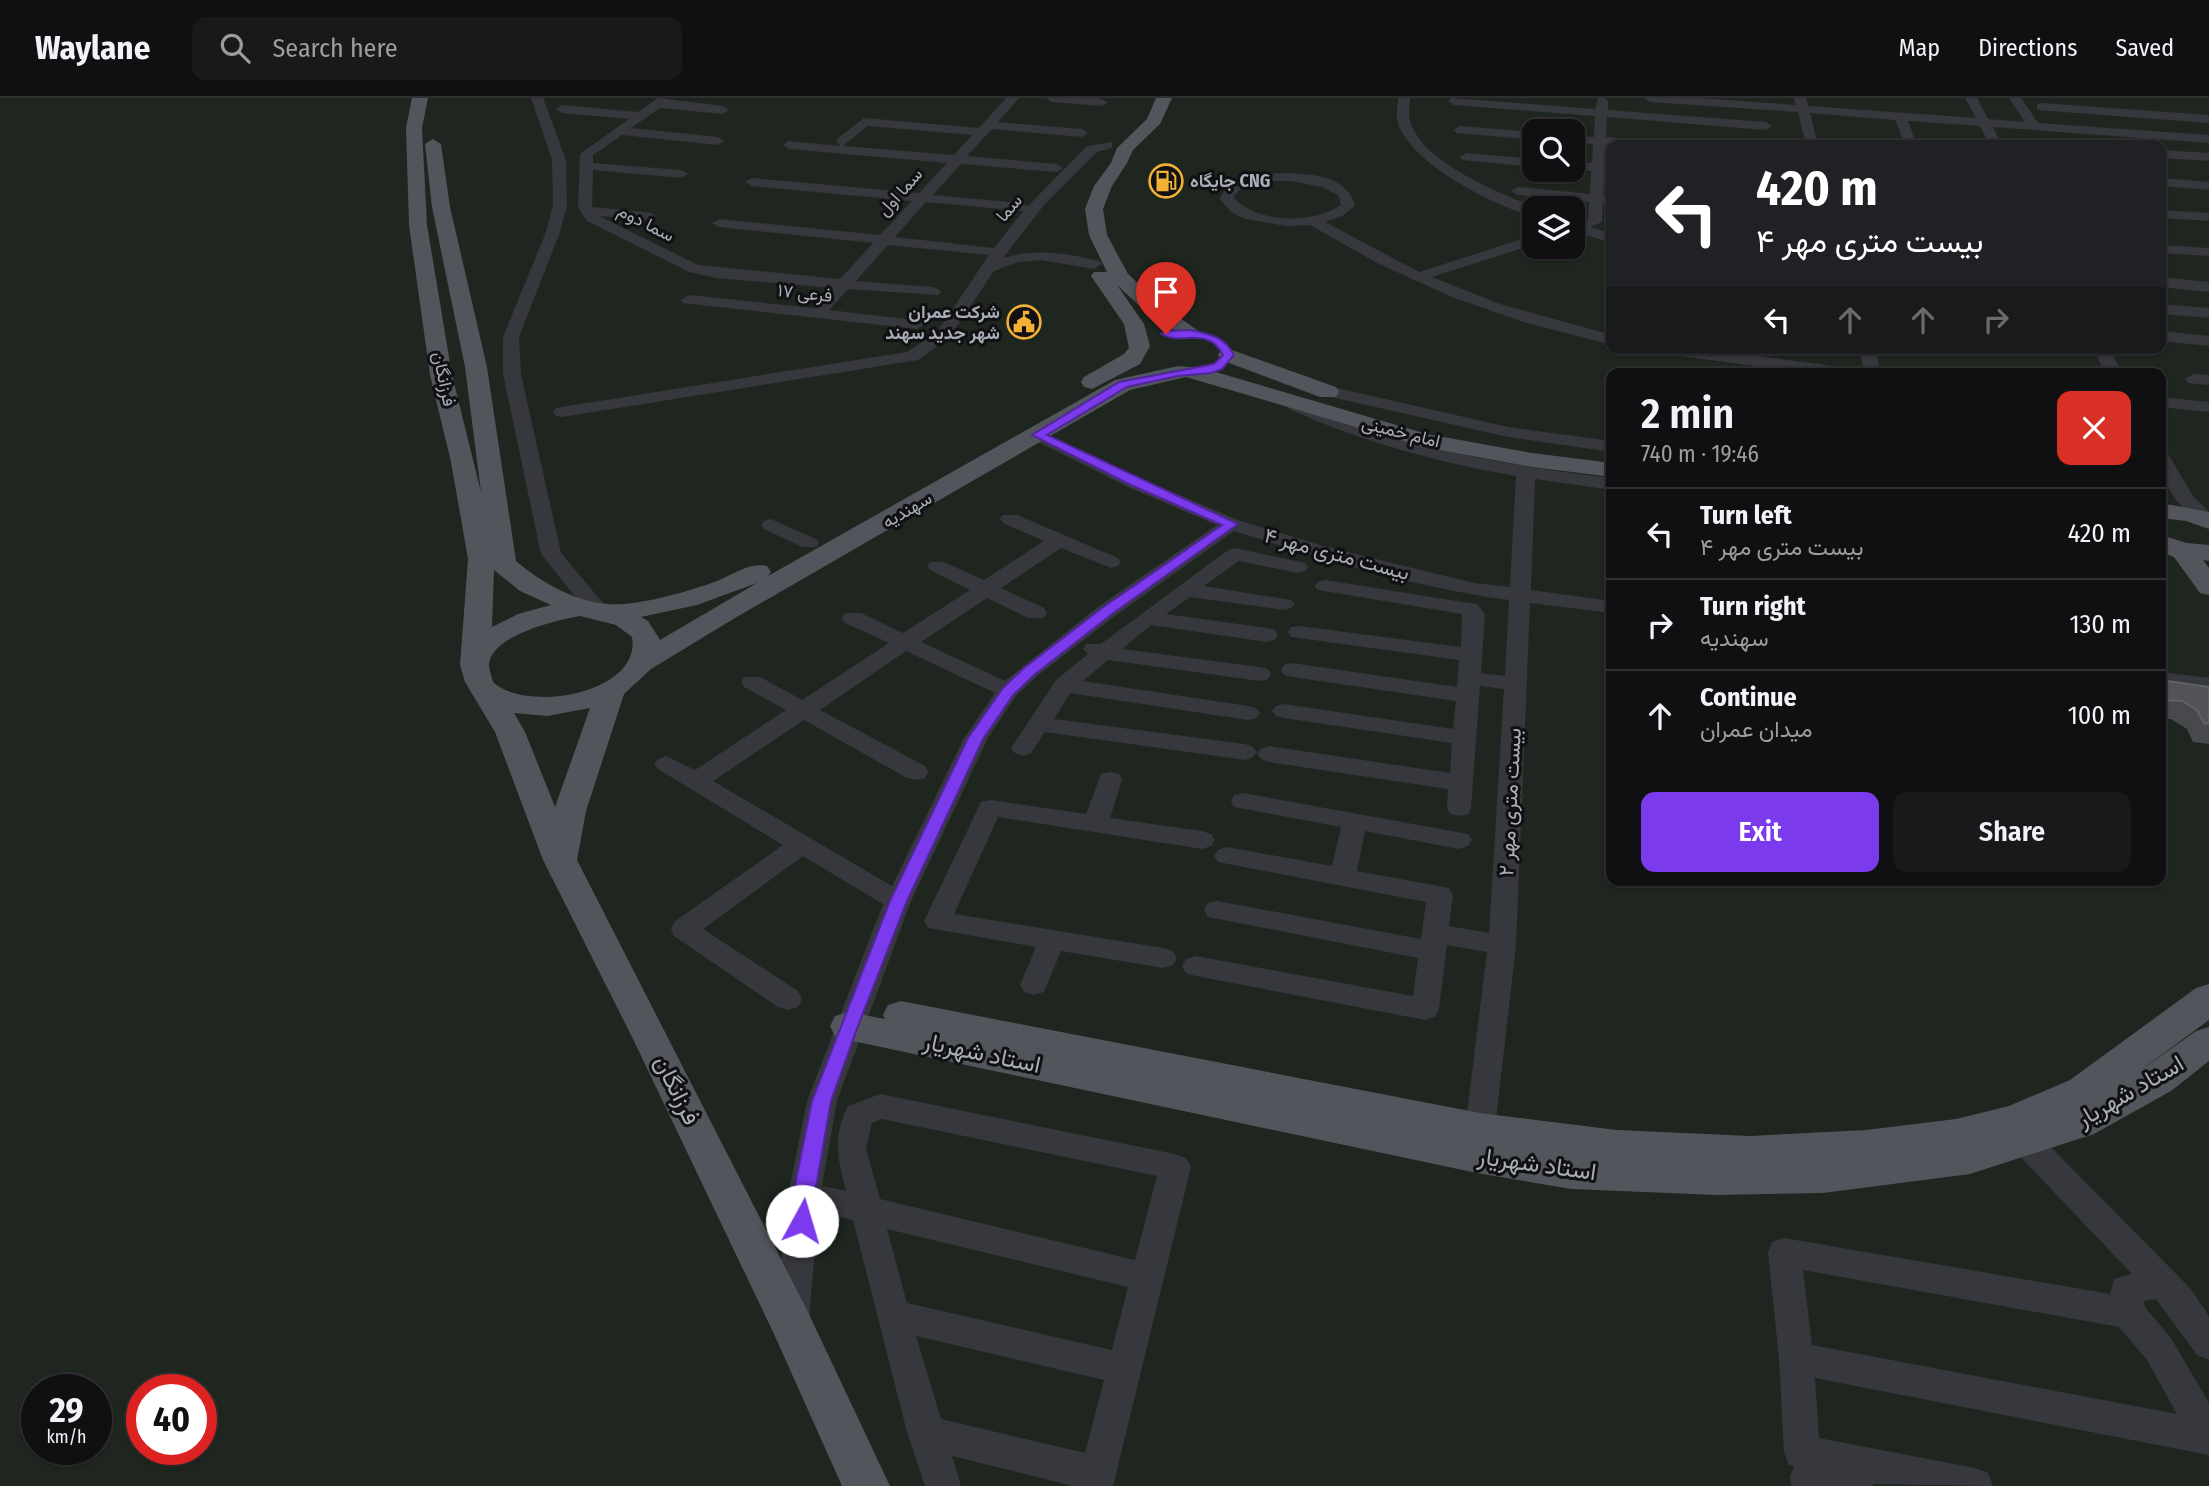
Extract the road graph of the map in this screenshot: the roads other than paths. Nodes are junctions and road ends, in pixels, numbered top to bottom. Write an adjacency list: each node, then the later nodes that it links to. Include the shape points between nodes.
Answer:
1 (420, 98): 141 (main road, فرزانگان, via 414,128 418,225 442,375 481,559)
2 (438, 98): 132 (main road, فرزانگان, via 432,137 441,207 476,367 503,564 529,585)
3 (537, 98): 132 (street, via 559,160 560,205 511,337 512,374 551,554)
4 (1013, 98): 29 (street, سما اول)
5 (1052, 98): 16 (street)
6 (1144, 98): 46 (main road, via 1133,119)
7 (1164, 98): 93 (main road, via 1154,121 1125,148 1094,209 1098,235 1120,277 1151,306)
8 (1404, 98): 66 (street, via 1401,106 1408,132 1421,148 1472,186)
9 (1650, 98): 18 (street)
10 (1959, 98): 30 (street)
11 (1971, 98): 26 (street)
12 (2015, 98): 28 (street)
13 (2115, 98): 22 (street)
14 (662, 101): 21 (street); 23 (street)
15 (1454, 101): 17 (street)
16 (1102, 102)
17 (1602, 103): 27 (street); 42 (street)
18 (1801, 104): 24 (street); 37 (street)
19 (2040, 107): 22 (street)
20 (562, 109): 23 (street)
21 (723, 110)
22 (2126, 113): 25 (street); 40 (street)
23 (642, 116): 32 (street)
24 (1900, 117): 30 (street); 38 (street)
25 (2209, 120)
26 (1985, 123): 28 (street); 30 (street); 39 (street)
27 (1766, 126)
28 (2034, 127): 40 (street)
29 (984, 128): 33 (street); 44 (street, via 864,122); 50 (street, سما اول)
30 (1972, 128)
31 (1460, 130): 34 (street)
32 (620, 131): 41 (street); 52 (street, via 587,155)
33 (1082, 133)
34 (1522, 134)
35 (1585, 139): 42 (street)
36 (2209, 139): 40 (street)
37 (1811, 140)
38 (1909, 140)
39 (1994, 140)
40 (2145, 140)
41 (718, 141)
42 (1600, 141): 43 (street); 56 (street)
43 (1606, 141)
44 (842, 142)
45 (789, 145): 50 (street)
46 (1107, 145): 81 (main road, via 1079,195 1083,246); 82 (street, سما, via 1092,149 1040,202)
47 (2166, 154): 49 (street)
48 (1467, 157): 51 (street)
49 (2209, 157)
50 (956, 159): 55 (street); 63 (street, سما اول)
51 (1522, 162)
52 (587, 166): 57 (street); 67 (street, سما دوم)
53 (1585, 167): 56 (street)
54 (2166, 167): 60 (street)
55 (1056, 168)
56 (1605, 168): 64 (street)
57 (681, 174)
58 (752, 182): 63 (street)
59 (2166, 182): 60 (street)
60 (2178, 183): 61 (street)
61 (2209, 186)
62 (1518, 191): 64 (street)
63 (921, 197): 65 (street); 76 (street, سما اول)
64 (1604, 199): 73 (street, via 1595,222)
65 (1021, 207)
66 (1522, 207)
67 (587, 211): 69 (street); 85 (street, سما دوم, via 592,218 695,269)
68 (2166, 214): 70 (street)
69 (647, 216)
70 (2209, 217)
71 (1313, 221): 71 (street, via 1342,212 1348,205 1346,195 1318,181 1282,177 1241,183 1227,196 1231,206 1249,215 1284,222); 83 (street)
72 (719, 223): 76 (street)
73 (1585, 224)
74 (1585, 231): 75 (street)
75 (1606, 237)
76 (883, 239): 79 (street); 85 (street, سما اول)
77 (1522, 243): 83 (street)
78 (2166, 248): 80 (street)
79 (989, 251)
80 (2209, 252)
81 (1094, 264): 82 (street, via 1050,254 1020,256); 97 (main road, via 1134,324)
82 (989, 268): 105 (street, سما, via 943,335 912,356)
83 (1418, 277): 95 (street, via 1487,307)
84 (2166, 282): 86 (street)
85 (843, 285): 87 (street, سما دوم); 91 (street, سما اول)
86 (2209, 286)
87 (933, 292)
88 (689, 300): 91 (street, فرعی ۱۷)
89 (2166, 309): 90 (street)
90 (2209, 313)
91 (817, 314): 92 (street, فرعی ۱۷)
92 (917, 324)
93 (1191, 333): 97 (main road, سهندیه, via 1166,334 1145,341); 99 (main road, امام خمینی, via 1215,339)
94 (2166, 337): 96 (street)
95 (1606, 339)
96 (2209, 341)
97 (1138, 349): 101 (main road, امام خمینی, via 1144,363); 107 (main road, سهندیه, via 1132,359)
98 (1704, 354): 100 (street)
99 (1228, 355): 101 (main road, سهندیه, via 1218,367); 102 (main road, امام خمینی)
100 (1810, 368)
101 (1186, 373): 103 (main road, امام خمینی); 107 (main road, سهندیه, via 1123,385)
102 (1311, 387): 108 (street, via 1508,432); 109 (main road, امام خمینی, via 1433,425 1518,444)
103 (1278, 398): 111 (main road, امام خمینی, via 1424,440); 112 (street, via 1362,434)
104 (2166, 404): 106 (street)
105 (562, 412)
106 (2206, 417)
107 (1027, 430): 117 (street, بیست متری مهر ۴); 120 (main road, سهندیه); 142 (main road, سهندیه)
108 (1606, 446)
109 (1606, 455)
110 (2166, 467): 116 (street, via 2185,499)
111 (1606, 469)
112 (1526, 474): 113 (street); 129 (street, بیست متری مهر ۲)
113 (1606, 483)
114 (2166, 510): 116 (main road)
115 (1010, 519): 119 (street)
116 (2207, 520)
117 (1231, 524): 129 (street, بیست متری مهر ۴, via 1412,575); 138 (street)
118 (771, 525): 120 (street)
119 (1059, 540): 122 (street); 127 (street)
120 (809, 543): 132 (main road, سهندیه, via 715,592 657,607)
121 (2184, 549): 126 (main road)
122 (1111, 562)
123 (937, 566): 127 (street)
124 (1298, 567): 128 (street, via 1235,554)
125 (1325, 586): 145 (street, via 1469,608 1474,614)
126 (2209, 587)
127 (985, 589): 133 (street); 139 (street)
128 (1185, 590): 130 (street); 135 (street)
129 (1521, 595): 131 (street, بیست متری مهر ۴); 148 (street, بیست متری مهر ۲)
130 (1284, 604)
131 (1606, 606)
132 (597, 610): 141 (main road, سهندیه, via 547,613 516,623 486,645); 142 (main road, فرزانگان, via 632,620 644,632 648,647)
133 (1036, 613)
134 (853, 618): 139 (street)
135 (1147, 618): 137 (street); 140 (street)
136 (1299, 632): 145 (street)
137 (1267, 635)
138 (1071, 639): 140 (street); 152 (street)
139 (903, 643): 152 (street); 154 (street)
140 (1104, 653): 144 (street); 149 (street)
141 (477, 658): 153 (main road, فرزانگان, via 479,684)
142 (642, 663): 151 (main road, سهندیه)
143 (1292, 670): 145 (street)
144 (1261, 674)
145 (1470, 676): 148 (street); 158 (street)
146 (2166, 680): 150 (street)
147 (752, 682): 154 (street)
148 (1516, 684): 183 (street, بیست متری مهر ۲)
149 (1064, 685): 156 (street); 157 (street)
150 (2209, 685)
151 (611, 690): 153 (main road, via 559,706 532,707); 177 (main road, via 570,811)
152 (1009, 691): 171 (street, via 976,738)
153 (489, 694): 177 (main road, فرزانگان, via 510,732)
154 (804, 709): 163 (street); 165 (street)
155 (1284, 711): 158 (street)
156 (1248, 713)
157 (1038, 724): 159 (street); 160 (street)
158 (1465, 738): 166 (street)
159 (1023, 748)
160 (1244, 752)
161 (1269, 754): 166 (street)
162 (666, 764): 165 (street)
163 (916, 772)
164 (1110, 780): 170 (street)
165 (696, 781): 174 (street)
166 (1461, 783): 168 (street)
167 (1244, 801): 169 (street)
168 (1459, 808)
169 (1355, 821): 173 (street); 178 (street)
170 (1095, 824): 172 (street); 175 (street, via 990,808)
171 (931, 836): 175 (street); 179 (street)
172 (1202, 840)
173 (1459, 840)
174 (802, 844): 179 (street); 188 (street, via 684,929)
175 (973, 844): 181 (street, via 937,921)
176 (1227, 856): 178 (street)
177 (560, 860): 200 (main road, فرزانگان)
178 (1342, 878): 182 (street, via 1440,895)
179 (898, 901): 189 (street)
180 (1217, 910): 182 (street)
181 (1052, 940): 184 (street); 186 (street)
182 (1434, 942): 183 (street); 185 (street, via 1425,1009)
183 (1502, 945): 192 (street, بیست متری مهر ۲)
184 (1163, 958)
185 (1196, 966)
186 (1034, 985)
187 (2209, 998): 192 (main road, استاد شهریار, via 2084,1091 2015,1120 1956,1135 1866,1146 1750,1152)
188 (788, 999)
189 (852, 1016): 192 (main road, استاد شهریار); 193 (street, via 822,1101)
190 (2209, 1041): 191 (main road, استاد شهریار, via 2158,1080 2080,1123)
191 (2024, 1140): 192 (main road, استاد شهریار, via 1970,1157 1823,1177 1717,1178 1571,1172); 196 (street)
192 (1478, 1143)
193 (804, 1195): 194 (street); 200 (street)
194 (867, 1210): 195 (street); 195 (street, via 851,1148 859,1115 880,1106 1175,1167); 199 (street)
195 (1147, 1277): 203 (street)
196 (2170, 1291): 197 (street); 198 (street, via 2126,1290); 201 (street)
197 (2209, 1311)
198 (2129, 1313): 202 (street, via 1784,1252); 205 (street, via 2159,1349)
199 (893, 1315): 203 (street); 204 (street)
200 (792, 1324): 207 (main road, فرزانگان)
201 (2209, 1344)
202 (1796, 1358): 205 (street); 211 (street, via 1802,1452)
203 (1124, 1369): 206 (street)
204 (925, 1432): 206 (street); 208 (street)
205 (2209, 1438)
206 (1097, 1480)
207 (866, 1486)
208 (943, 1486)
209 (1809, 1486): 210 (street, via 1808,1476)
210 (1855, 1486)
211 (1975, 1486)

